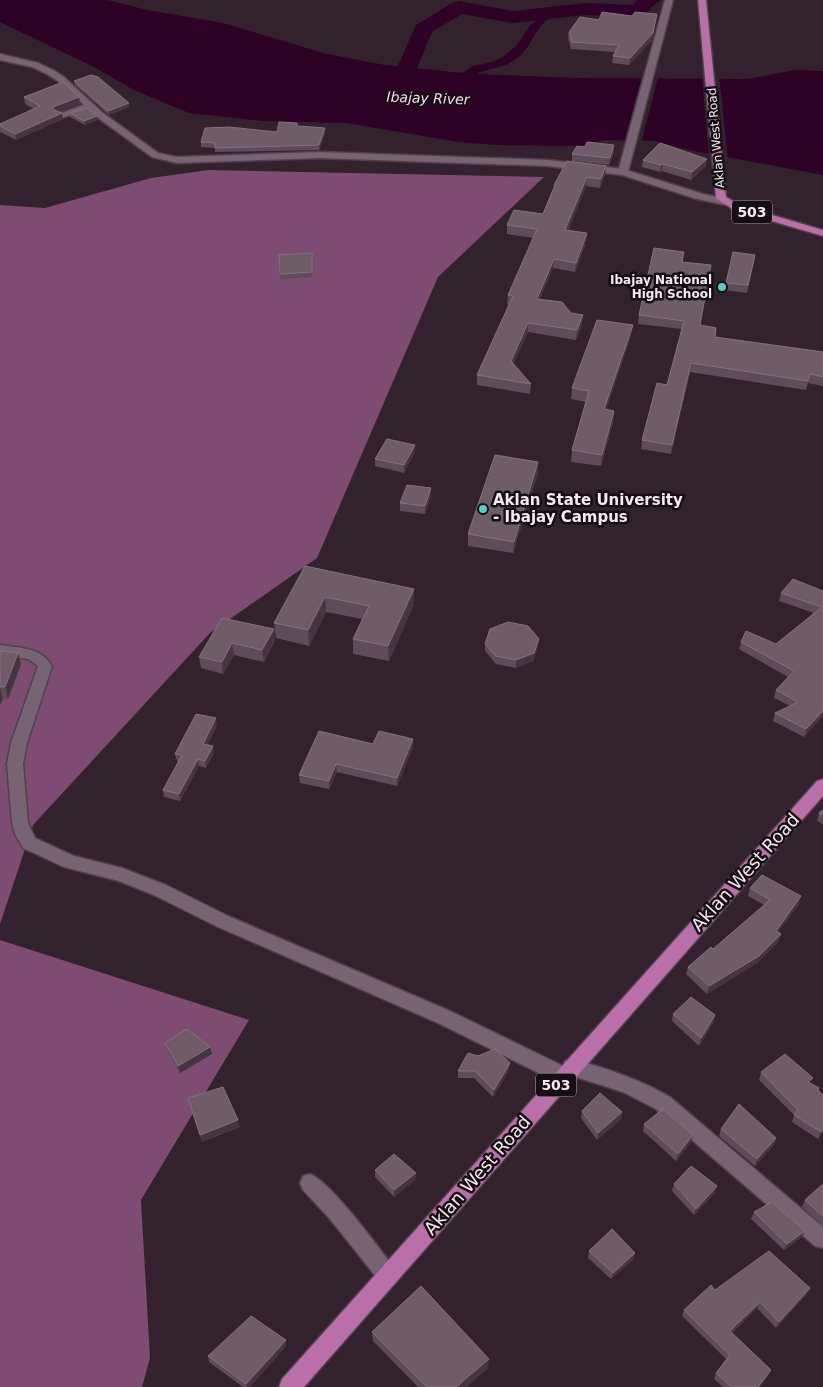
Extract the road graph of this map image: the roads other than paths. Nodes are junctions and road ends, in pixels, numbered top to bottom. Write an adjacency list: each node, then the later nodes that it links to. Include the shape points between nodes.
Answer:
1 (669, 0): 6 (street)
2 (702, 0): 7 (main road, Aklan West Road / 503, via 721,198)
3 (0, 57): 4 (street, via 50,72 62,79)
4 (89, 106): 5 (street); 6 (street, via 155,154 177,160 320,155 509,161)
5 (61, 115)
6 (623, 172): 7 (street)
7 (726, 202): 8 (main road, Aklan West Road / 503)
8 (823, 233)
9 (0, 650): 11 (street, via 36,656 45,666 15,764 20,823 29,842 70,862 122,875 160,890 222,921)
10 (823, 785): 11 (main road, Aklan West Road / 503)
11 (568, 1071): 13 (street, via 625,1083 662,1103); 14 (main road, Aklan West Road / 503)
12 (310, 1183): 14 (street)
13 (822, 1239)
14 (388, 1276): 15 (main road, Aklan West Road / 503)
15 (290, 1387)

